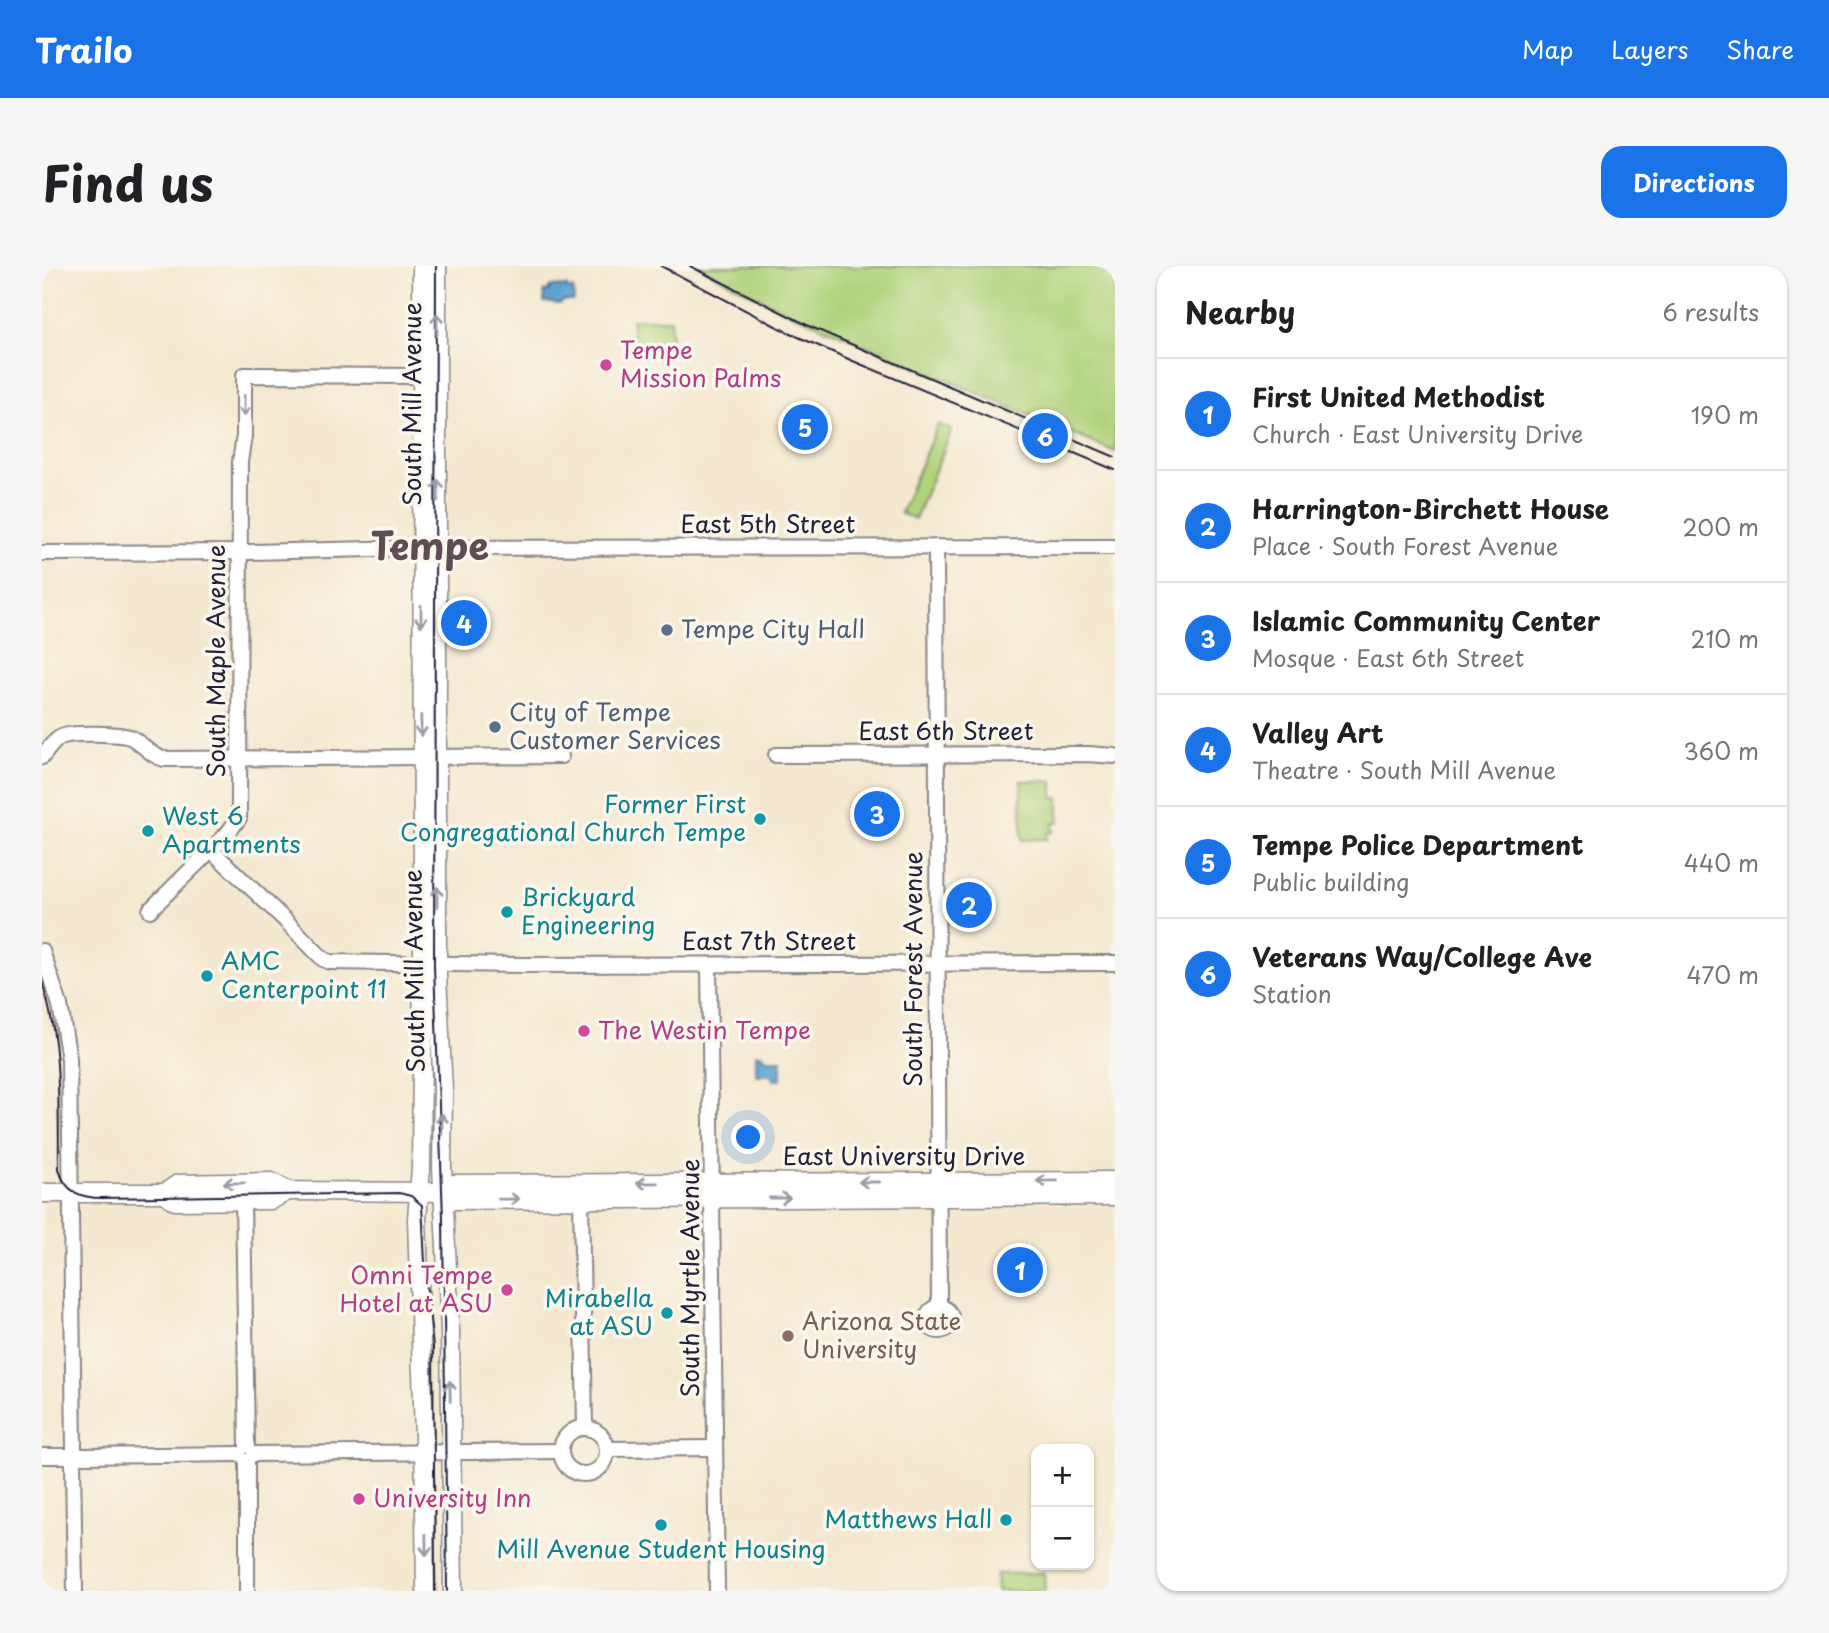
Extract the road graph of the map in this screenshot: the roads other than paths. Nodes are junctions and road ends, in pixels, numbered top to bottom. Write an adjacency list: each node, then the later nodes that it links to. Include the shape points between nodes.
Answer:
1 (422, 266): 3 (main road, South Mill Avenue)
2 (437, 266): 4 (main road, South Mill Avenue, one-way to 2)
3 (421, 376): 4 (main road, via 429,380 430,402); 7 (main road, South Mill Avenue); 9 (street, South Maple Avenue, one-way to 9, via 244,375)
4 (438, 412): 7 (main road, South Mill Avenue, one-way to 4)
5 (936, 547): 6 (street, East 5th Street); 7 (street, East 5th Street); 11 (street, South Forest Avenue)
6 (1115, 547)
7 (429, 548): 9 (street, East 5th Street); 15 (main road, South Mill Avenue)
8 (44, 552): 9 (street, East 5th Street)
9 (240, 552): 16 (street, South Maple Avenue)
10 (776, 755): 11 (street, East 6th Street)
11 (936, 755): 13 (street, East 6th Street); 21 (street, South Forest Avenue)
12 (561, 756): 15 (street)
13 (1115, 756)
14 (42, 757): 16 (street, via 53,743 67,736 122,735 164,759)
15 (430, 758): 16 (street); 22 (main road, South Mill Avenue)
16 (241, 759): 17 (street, South Maple Avenue, via 239,818)
17 (211, 850): 18 (street, South Maple Avenue); 22 (street, East 7th Street, via 323,959)
18 (150, 911)
19 (42, 951): 31 (street, via 60,1004 69,1059)
20 (1115, 962): 21 (street, East 7th Street)
21 (937, 963): 23 (street, East 7th Street); 25 (street, South Forest Avenue)
22 (430, 965): 23 (street, East 7th Street); 28 (main road, South Mill Avenue); 29 (main road, South Mill Avenue, one-way to 22, via 443,1090)
23 (709, 965): 26 (street, South Myrtle Avenue)
24 (1115, 1181): 25 (main road, East University Drive, one-way to 25)
25 (937, 1189): 26 (main road, East University Drive); 33 (main road, East University Drive); 36 (street, South Forest Avenue)
26 (712, 1190): 29 (main road, East University Drive, one-way to 29, via 454,1184); 34 (main road, East University Drive); 38 (street, South Myrtle Avenue)
27 (288, 1191): 28 (main road, East University Drive); 32 (main road, one-way to 32, via 271,1182 178,1184); 35 (main road, via 271,1200)
28 (420, 1192): 29 (main road, East University Drive); 41 (main road, South Mill Avenue, via 417,1266)
29 (443, 1192): 34 (main road, East University Drive, one-way to 34, via 455,1199); 42 (main road, South Mill Avenue, one-way to 29)
30 (42, 1193): 31 (main road)
31 (72, 1193): 32 (main road); 45 (street)
32 (165, 1193): 35 (main road, via 174,1201)
33 (1115, 1196)
34 (581, 1199): 37 (street)
35 (243, 1200): 43 (street)
36 (939, 1308)
37 (585, 1427): 39 (street, via 598,1432); 40 (street, via 565,1437)
38 (715, 1448): 39 (street); 50 (street, South Myrtle Avenue)
39 (608, 1449): 40 (street, via 599,1469 585,1474 571,1470)
40 (561, 1451): 42 (street)
41 (424, 1452): 42 (street); 43 (street); 48 (main road, South Mill Avenue, one-way to 48)
42 (451, 1452): 49 (main road, South Mill Avenue)
43 (246, 1454): 45 (street); 47 (street)
44 (42, 1456): 45 (street)
45 (74, 1456): 46 (street)
46 (75, 1591)
47 (247, 1591)
48 (426, 1591)
49 (453, 1591)
50 (717, 1591)

